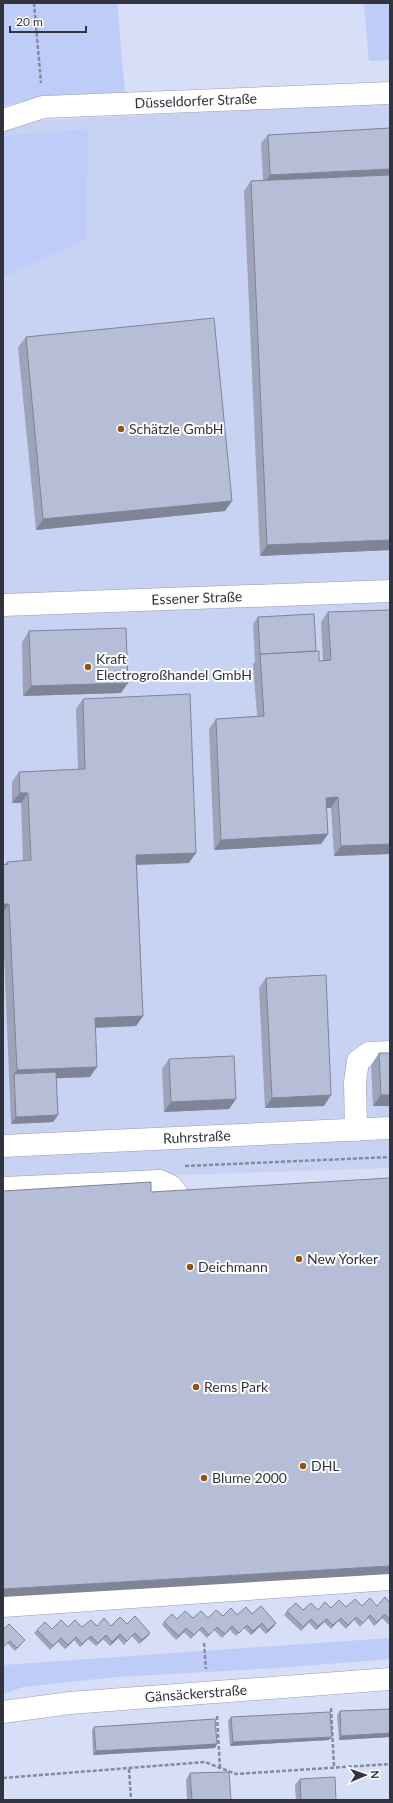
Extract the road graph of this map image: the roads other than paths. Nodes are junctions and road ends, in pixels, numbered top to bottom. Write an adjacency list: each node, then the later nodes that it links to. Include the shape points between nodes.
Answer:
1 (390, 93): 2 (street, Düsseldorfer Straße, via 43,107)
2 (3, 120)
3 (390, 591): 4 (street, Essener Straße)
4 (3, 605)
5 (390, 1052): 7 (street, via 369,1054 358,1061 355,1082)
6 (390, 1128): 7 (street, Ruhrstraße)
7 (356, 1130): 8 (street, Ruhrstraße)
8 (3, 1146)
9 (3, 1188): 10 (street, via 160,1181 171,1186)
10 (182, 1199)
11 (390, 1579): 12 (street)
12 (3, 1606)
13 (390, 1679): 14 (street, Gänsäckerstraße, via 70,1703)
14 (3, 1712)

